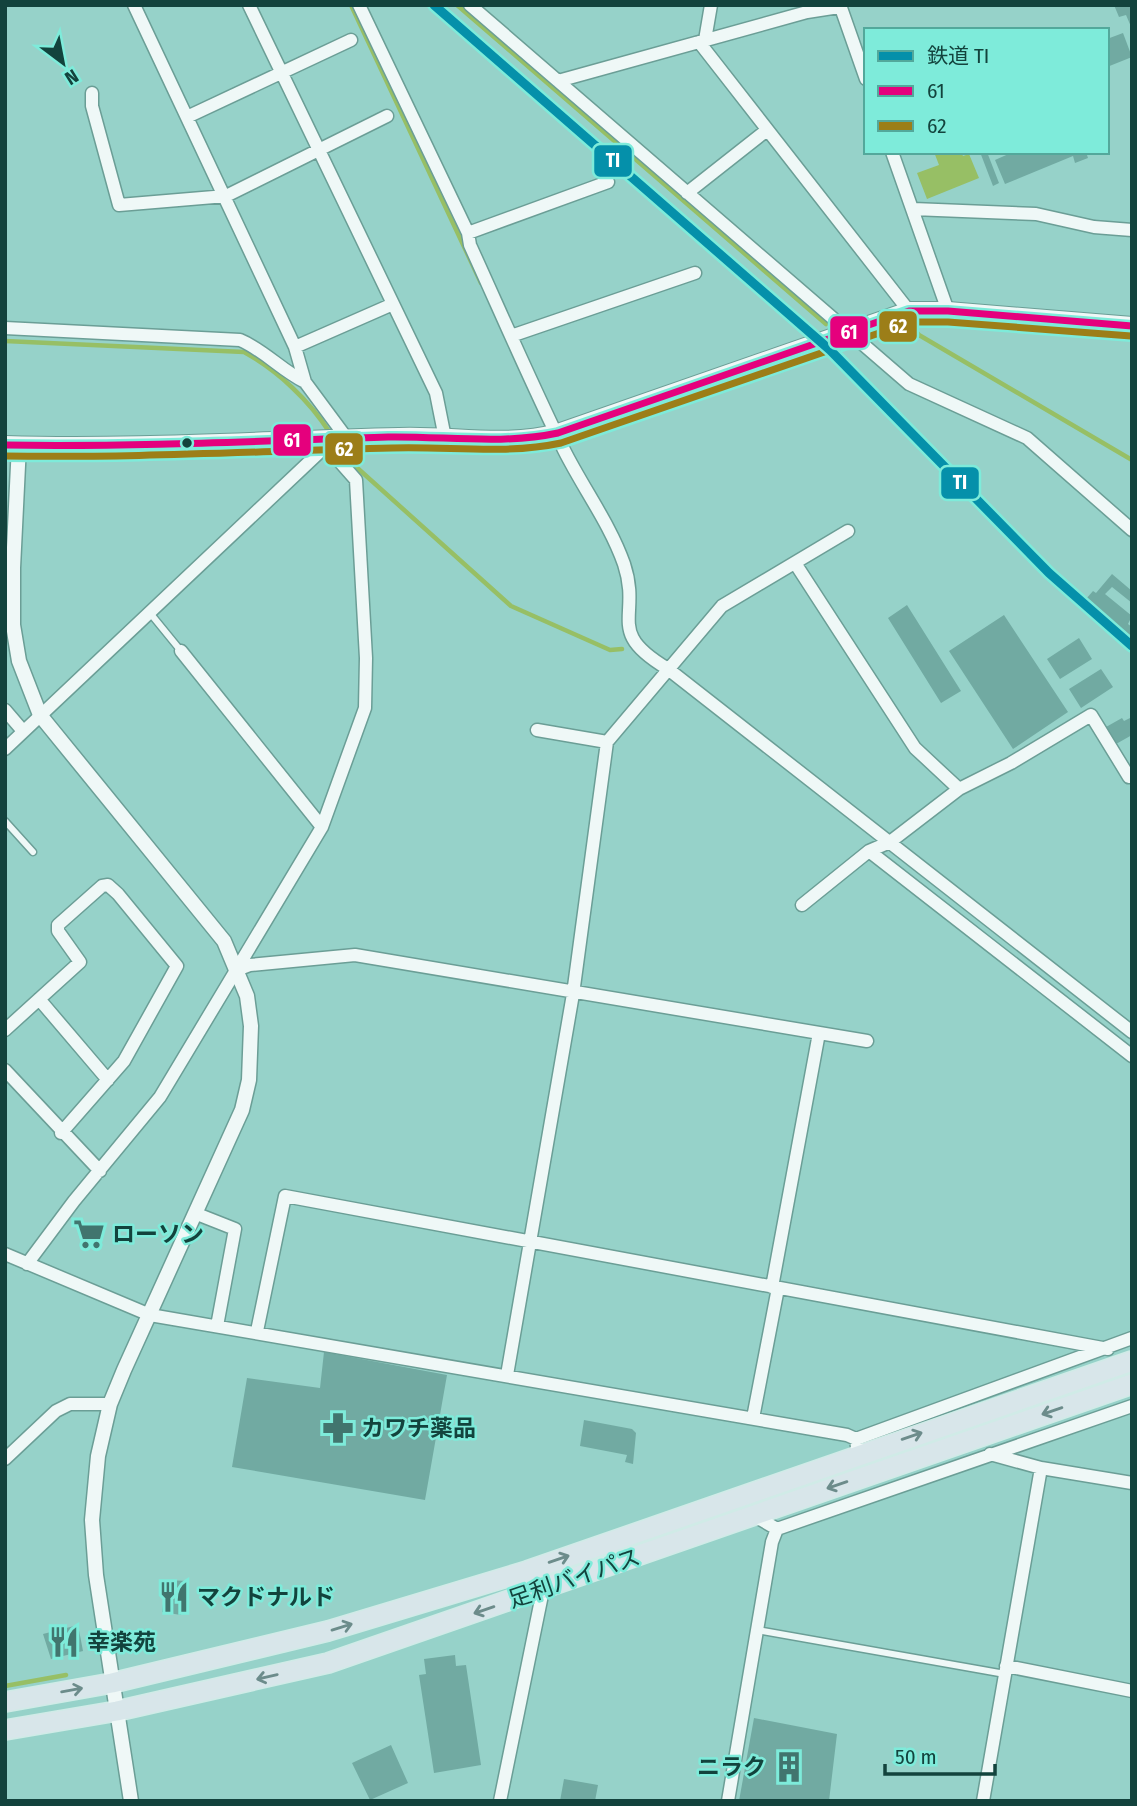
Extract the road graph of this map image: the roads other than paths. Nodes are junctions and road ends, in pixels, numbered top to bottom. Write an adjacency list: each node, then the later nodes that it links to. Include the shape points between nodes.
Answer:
1 (134, 5): 14 (street)
2 (249, 5): 9 (street)
3 (359, 5): 23 (street)
4 (470, 5): 11 (street)
5 (711, 5): 8 (street)
6 (839, 6): 8 (street); 10 (street)
7 (351, 40): 9 (street)
8 (702, 41): 11 (street); 15 (street)
9 (282, 71): 14 (street); 16 (street)
10 (864, 74)
11 (558, 81): 19 (street)
12 (92, 93): 20 (street, via 119,205)
13 (387, 116): 16 (street)
14 (187, 117): 20 (street)
15 (767, 130): 19 (street); 26 (street)
16 (321, 149): 20 (street); 25 (street)
17 (893, 154): 21 (street)
18 (608, 182): 23 (street)
19 (687, 193): 30 (street)
20 (226, 195): 32 (street)
21 (913, 209): 22 (street, via 1036,214); 27 (street)
22 (1132, 230)
23 (468, 233): 31 (street)
24 (695, 273): 31 (street)
25 (393, 304): 32 (street); 35 (street, via 436,393)
26 (909, 311): 27 (main road); 30 (main road)
27 (948, 311): 28 (main road)
28 (1132, 326)
29 (5, 328): 33 (street, via 240,341 258,348 283,371)
30 (849, 331): 34 (main road); 38 (street, via 909,384 1027,438)
31 (511, 336): 34 (street)
32 (295, 347): 33 (street)
33 (305, 382): 36 (street)
34 (558, 433): 35 (main road, via 517,441); 43 (street, via 625,568 632,640)
35 (445, 438): 36 (main road)
36 (338, 441): 37 (main road, via 169,447); 41 (street); 53 (street, via 356,480 365,708)
37 (12, 445): 45 (street, via 13,625 19,661)
38 (1132, 530)
39 (848, 531): 40 (street)
40 (795, 563): 43 (street, via 722,606); 51 (street, via 915,748)
41 (149, 611): 42 (lane); 45 (street)
42 (181, 651): 53 (street)
43 (668, 669): 48 (street); 54 (street)
44 (5, 710): 47 (street)
45 (40, 715): 47 (street); 58 (street, via 191,896 224,941)
46 (537, 730): 48 (street)
47 (23, 731): 49 (street)
48 (607, 742): 59 (street)
49 (5, 749)
50 (1132, 776): 51 (street, via 1091,715)
51 (959, 789): 54 (street)
52 (5, 821): 56 (lane)
53 (322, 827): 58 (street)
54 (890, 842): 55 (street); 62 (street)
55 (869, 851): 57 (street); 65 (street)
56 (33, 852)
57 (802, 905)
58 (237, 971): 59 (street, via 250,965 355,955); 69 (street, via 160,1097); 70 (street, via 247,996 251,1026 249,1080 242,1111)
59 (573, 994): 63 (street); 71 (street)
60 (39, 999): 61 (street); 67 (street); 67 (street, via 80,962 58,925 108,885 177,966 129,1053)
61 (5, 1030)
62 (1132, 1032)
63 (819, 1033): 64 (street); 74 (street)
64 (867, 1041)
65 (1132, 1056)
66 (5, 1070): 68 (street)
67 (108, 1080): 68 (street)
68 (61, 1133): 69 (street)
69 (100, 1171): 73 (street)
70 (197, 1214): 75 (street); 76 (street, via 235,1229)
71 (530, 1240): 74 (street); 77 (street, via 285,1196); 81 (street)
72 (5, 1254): 73 (street)
73 (27, 1265): 75 (street)
74 (775, 1287): 79 (street); 85 (street)
75 (149, 1315): 76 (street); 83 (street)
76 (216, 1326): 77 (street)
77 (257, 1331): 81 (street)
78 (1132, 1339): 79 (street)
79 (1110, 1358): 80 (highway, 足利バイパス); 86 (highway, 足利バイパス)
80 (1132, 1361)
81 (507, 1376): 85 (street)
82 (1124, 1386): 91 (highway, 足利バイパス, one-way to 91)
83 (110, 1404): 88 (street, via 70,1404 56,1411); 96 (street, via 98,1456 92,1520)
84 (1132, 1406): 87 (street)
85 (752, 1418): 86 (street)
86 (857, 1447): 96 (highway, 足利バイパス, one-way to 86, via 328,1631 474,1587)
87 (990, 1454): 89 (street); 92 (street)
88 (5, 1459)
89 (1041, 1468): 90 (street); 95 (street)
90 (1132, 1483)
91 (752, 1515): 92 (street); 93 (highway, 足利バイパス)
92 (777, 1529): 94 (street)
93 (543, 1590): 99 (highway, 足利バイパス, one-way to 99, via 328,1663); 102 (street)
94 (757, 1630): 95 (lane); 103 (street)
95 (1006, 1670): 97 (street); 104 (street)
96 (113, 1683): 98 (highway, 足利バイパス, one-way to 96); 99 (street)
97 (1132, 1691)
98 (5, 1702)
99 (117, 1711): 100 (highway, 足利バイパス); 101 (street)
100 (5, 1730)
101 (131, 1801)
102 (500, 1801)
103 (729, 1801)
104 (984, 1801)

